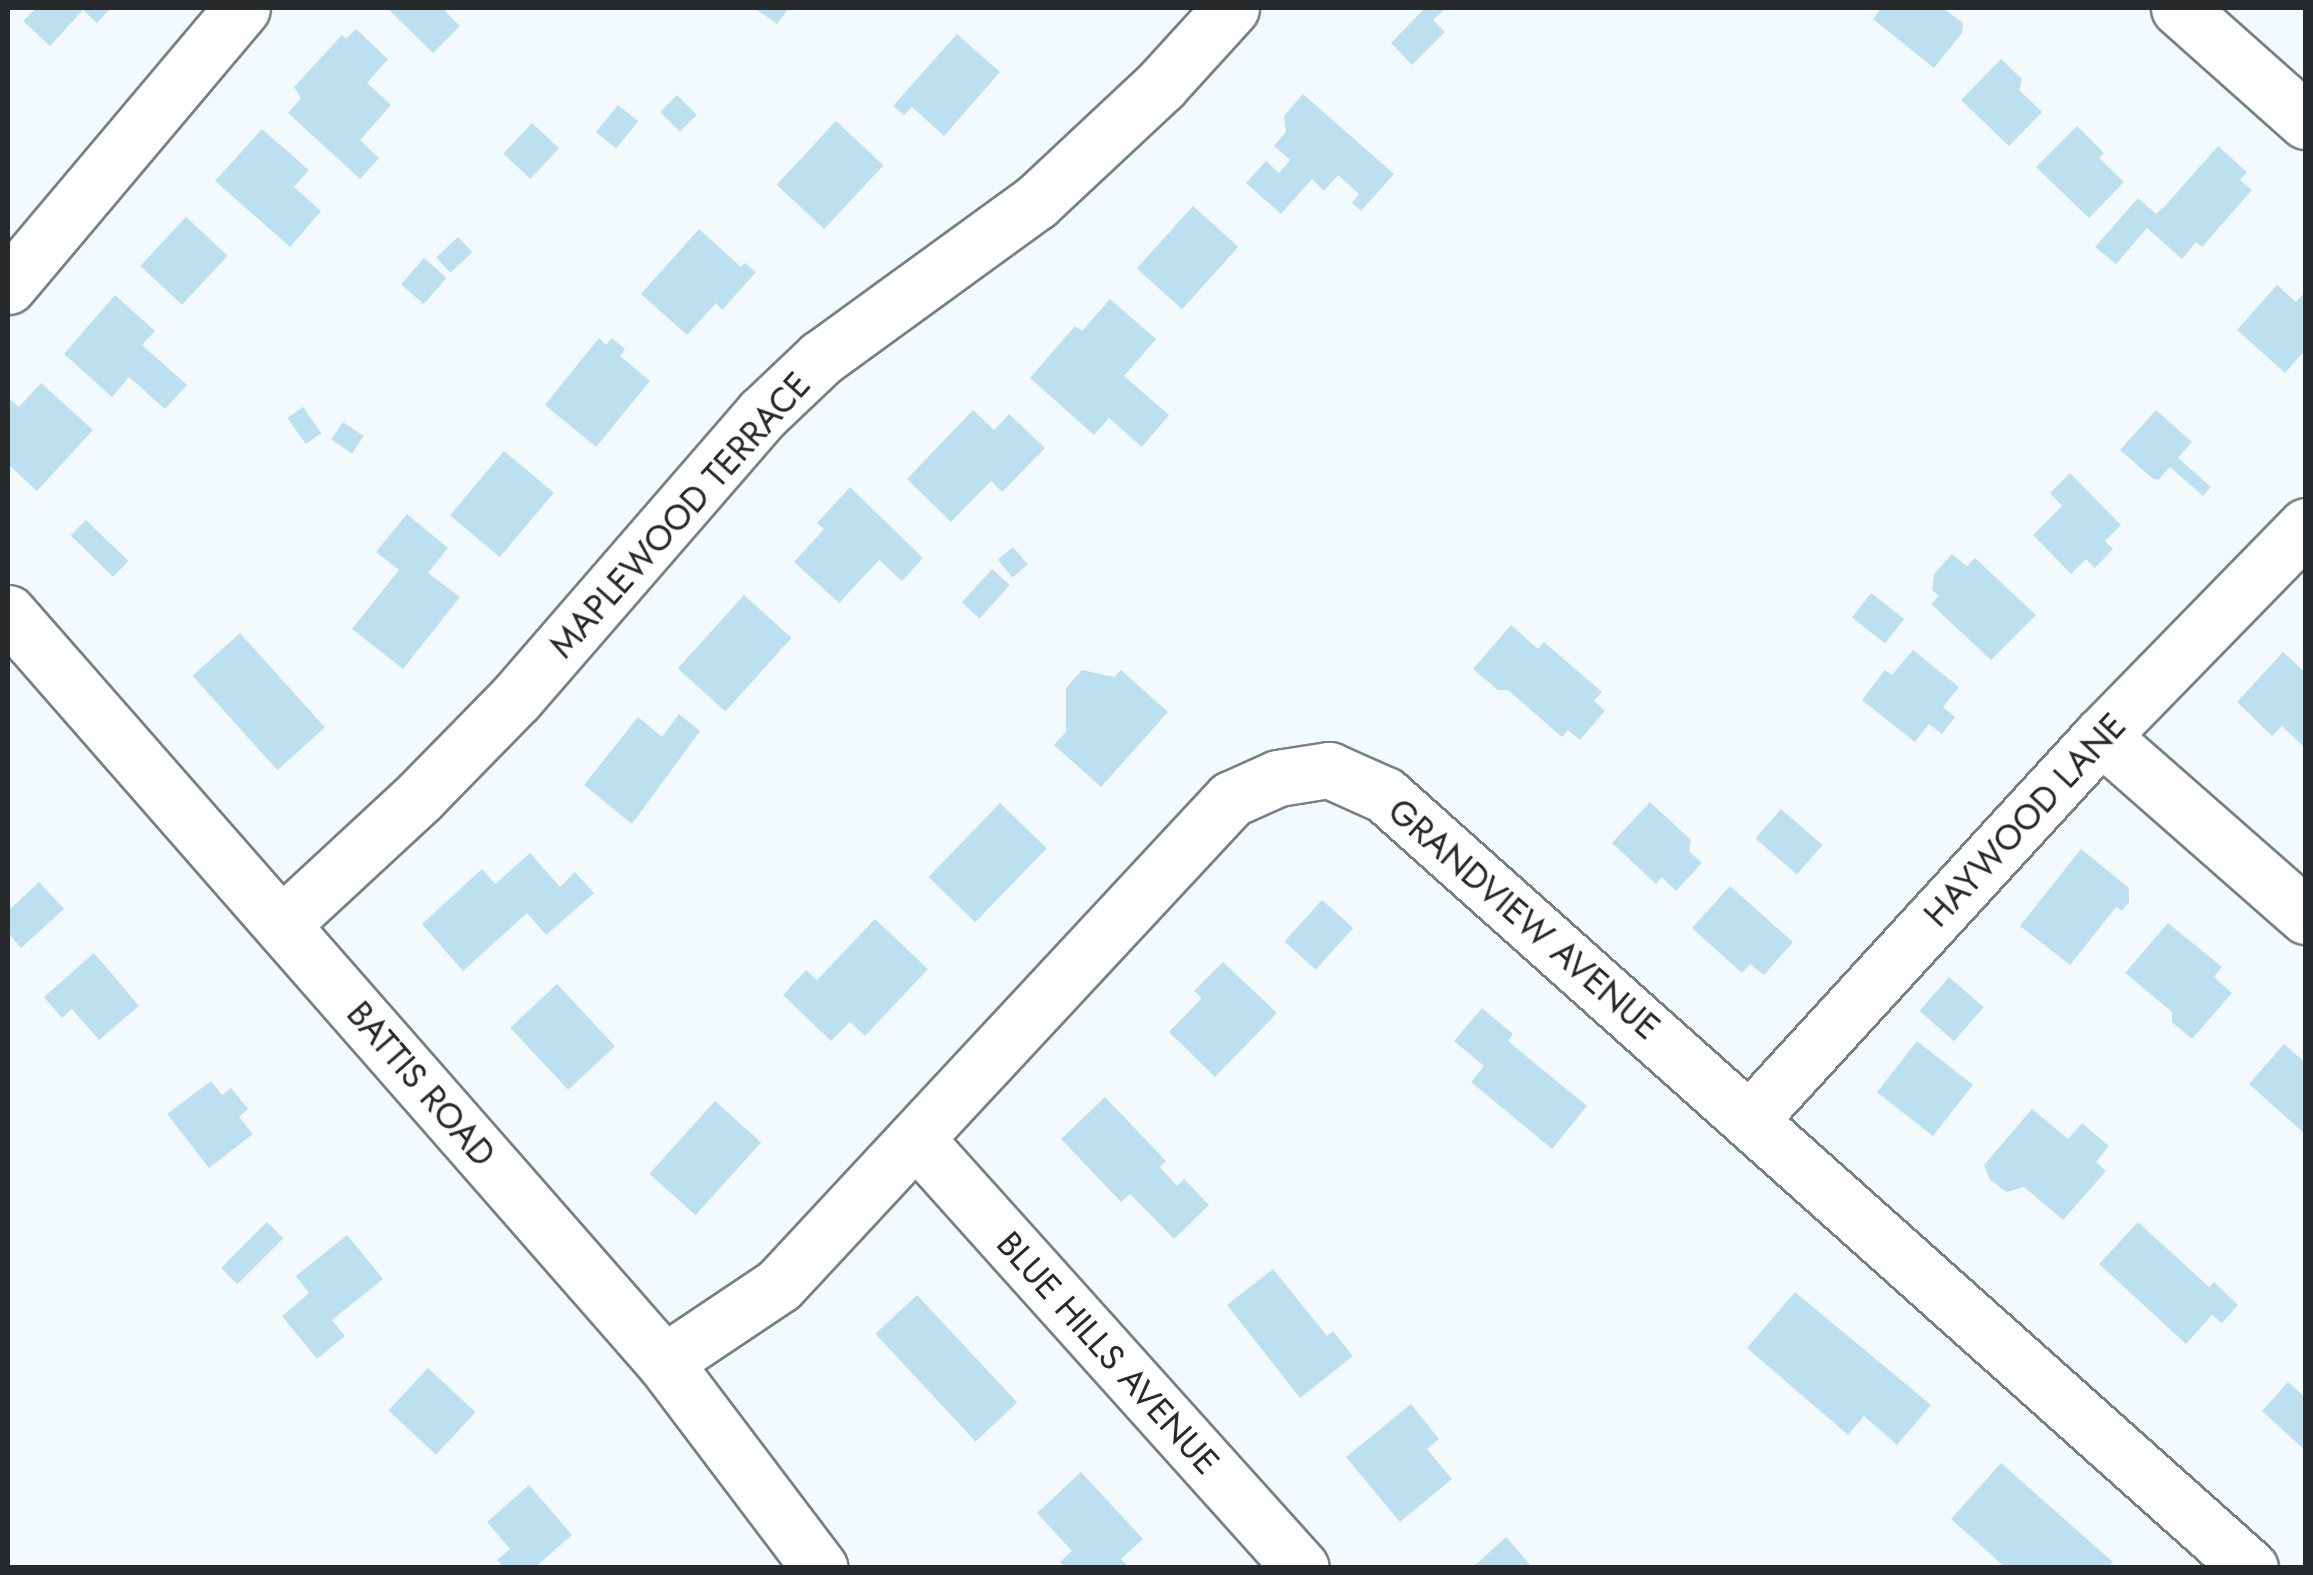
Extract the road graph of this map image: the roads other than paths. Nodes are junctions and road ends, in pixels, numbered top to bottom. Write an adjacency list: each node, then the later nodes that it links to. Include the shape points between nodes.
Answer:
1 (242, 8): 5 (street)
2 (1230, 8): 10 (street, MAPLEWOOD TERRACE, via 1161,85 1036,202 821,358 763,414 516,698)
3 (2179, 8): 4 (street)
4 (2306, 121)
5 (8, 286)
6 (2306, 526): 8 (street, HAYWOOD LANE)
7 (8, 613): 10 (street, BATTIS ROAD)
8 (2102, 736): 9 (street); 11 (street, HAYWOOD LANE)
9 (2306, 916)
10 (282, 924): 13 (street, BATTIS ROAD)
11 (1750, 1119): 12 (street, GRANDVIEW AVENUE, via 1385,795 1330,770 1278,778 1231,798); 16 (street, GRANDVIEW AVENUE)
12 (916, 1140): 13 (street, GRANDVIEW AVENUE, via 778,1285); 15 (street, BLUE HILLS AVENUE)
13 (664, 1362): 14 (street, BATTIS ROAD)
14 (820, 1568)
15 (1301, 1568)
16 (2250, 1568)

